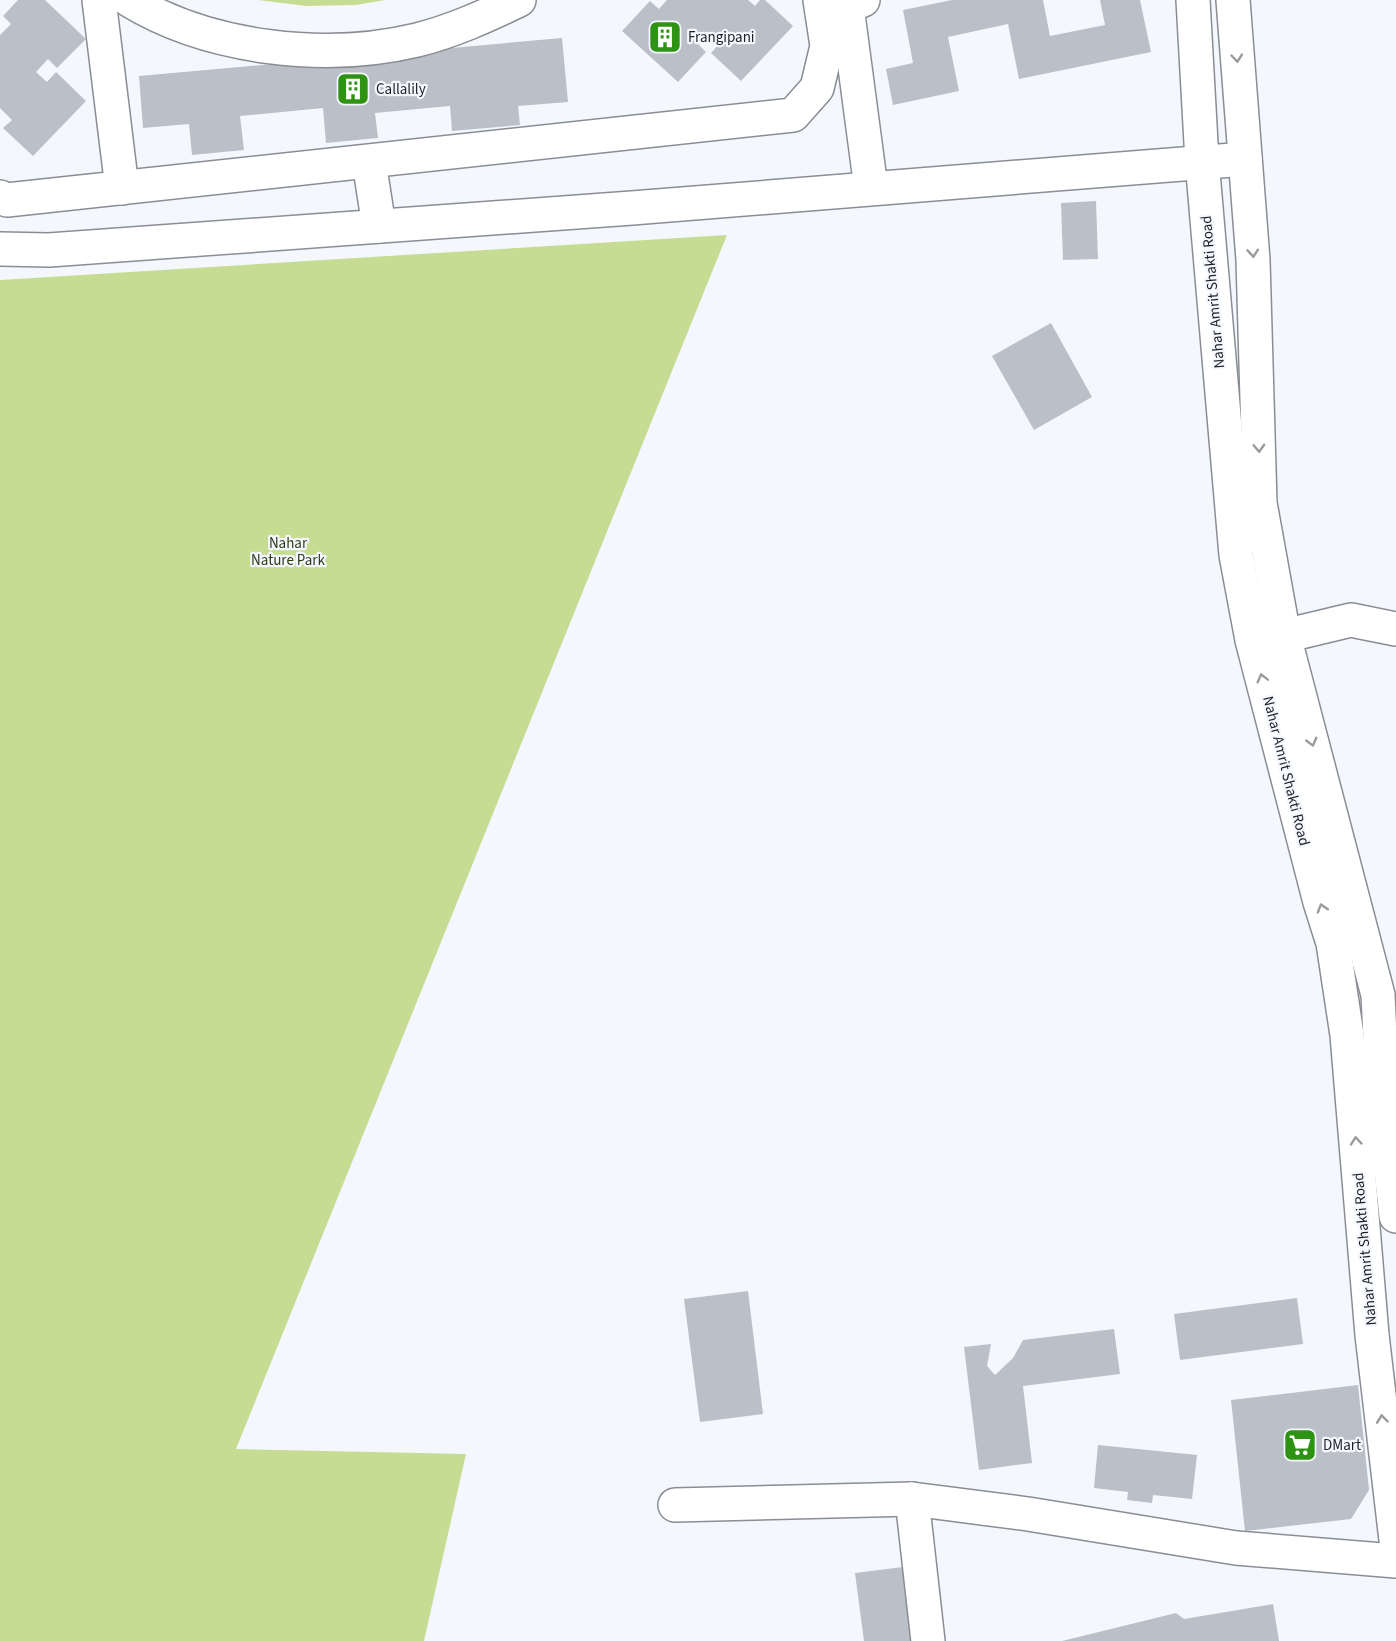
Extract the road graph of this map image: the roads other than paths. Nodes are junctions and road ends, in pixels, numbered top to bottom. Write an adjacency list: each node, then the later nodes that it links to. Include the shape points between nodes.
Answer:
1 (99, 0): 10 (street)
2 (129, 0): 3 (street, via 192,29 247,44 304,50 360,49 416,40 470,23)
3 (519, 0)
4 (1193, 0): 8 (street, Nahar Amrit Shakti Road)
5 (1233, 0): 7 (street, Nahar Amrit Shakti Road, one-way to 7)
6 (844, 2): 9 (street, via 827,46 817,88 793,116); 11 (street)
7 (1245, 159): 8 (street); 16 (street, Nahar Amrit Shakti Road, one-way to 16, via 1253,260 1260,503)
8 (1202, 161): 11 (street); 17 (street, Nahar Amrit Shakti Road, one-way to 8, via 1320,902 1255,652 1236,555)
9 (369, 162): 10 (street); 13 (street)
10 (122, 188): 12 (street, via 7,201)
11 (871, 189): 13 (street)
12 (0, 197)
13 (380, 226): 14 (street, via 49,250)
14 (0, 249)
15 (1396, 629): 16 (street, via 1351,620)
16 (1284, 636): 17 (street, Nahar Amrit Shakti Road, one-way to 17)
17 (1348, 940): 18 (street, Nahar Amrit Shakti Road, via 1378,995 1383,1099); 19 (street, Nahar Amrit Shakti Road, one-way to 17, via 1347,1035)
18 (1396, 1216)
19 (1384, 1334): 22 (street, Nahar Amrit Shakti Road, one-way to 19)
20 (912, 1498): 21 (street); 23 (street, via 1236,1548); 24 (street)
21 (675, 1505)
22 (1396, 1540)
23 (1396, 1560)
24 (928, 1641)

